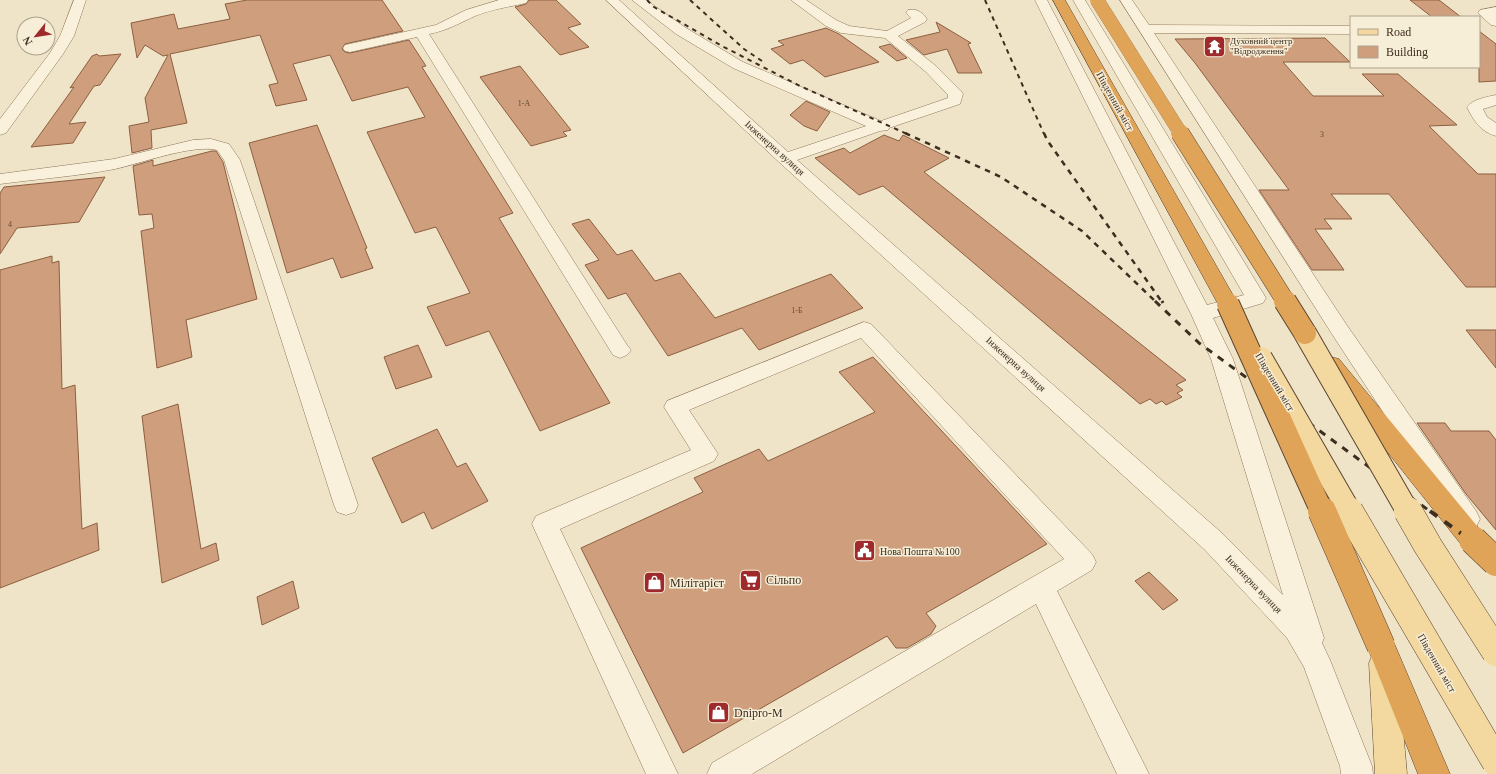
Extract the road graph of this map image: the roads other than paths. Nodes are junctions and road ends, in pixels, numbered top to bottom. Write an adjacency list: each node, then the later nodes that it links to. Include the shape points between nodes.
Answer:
1 (80, 0): 22 (street, via 59,48)
2 (522, 0): 17 (street, via 498,4 471,13 446,26)
3 (612, 0): 24 (street, Інженерна вулиця)
4 (638, 0): 21 (street, via 681,31 738,65)
5 (797, 0): 18 (street, via 846,30)
6 (1041, 0): 29 (street)
7 (1059, 0): 28 (highway, Південний міст)
8 (1079, 0): 14 (street)
9 (1097, 0): 30 (highway, bridge)
10 (1126, 0): 15 (street)
11 (1496, 11): 13 (street, via 1485,13)
12 (913, 13): 18 (street, via 920,20)
13 (1496, 22)
14 (1093, 24): 15 (street); 27 (street)
15 (1141, 24): 16 (street); 26 (street)
16 (1350, 30)
17 (421, 32): 19 (street); 31 (street)
18 (889, 35): 21 (street, via 931,69 956,94 955,101)
19 (350, 48)
20 (1496, 100): 23 (street, via 1475,107 1480,119)
21 (882, 127): 24 (street)
22 (0, 130)
23 (1496, 131)
24 (785, 158): 39 (street, Інженерна вулиця, via 1214,542 1297,629)
25 (0, 179): 32 (street, via 114,164 193,145 211,144 223,147 232,160)
26 (1284, 244): 27 (street); 34 (street)
27 (1230, 253): 29 (street, via 1256,298)
28 (1228, 304): 37 (highway, bridge, via 1339,547); 40 (main road, Південний міст, bridge)
29 (1201, 314): 39 (street, via 1222,359)
30 (1305, 333): 33 (highway, bridge); 38 (main road, bridge, via 1428,546)
31 (620, 350)
32 (346, 505)
33 (1473, 540): 34 (highway, bridge); 35 (main road, bridge)
34 (1496, 562)
35 (1496, 574)
36 (1041, 587): 41 (street, via 1083,562 864,329 675,407 706,454 545,524); 42 (street); 43 (street)
37 (1381, 646): 45 (main road); 46 (highway)
38 (1496, 652)
39 (1316, 660): 44 (street, Інженерна вулиця)
40 (1496, 762)
41 (662, 774)
42 (723, 774)
43 (1134, 774)
44 (1357, 774)
45 (1391, 774)
46 (1434, 774)

